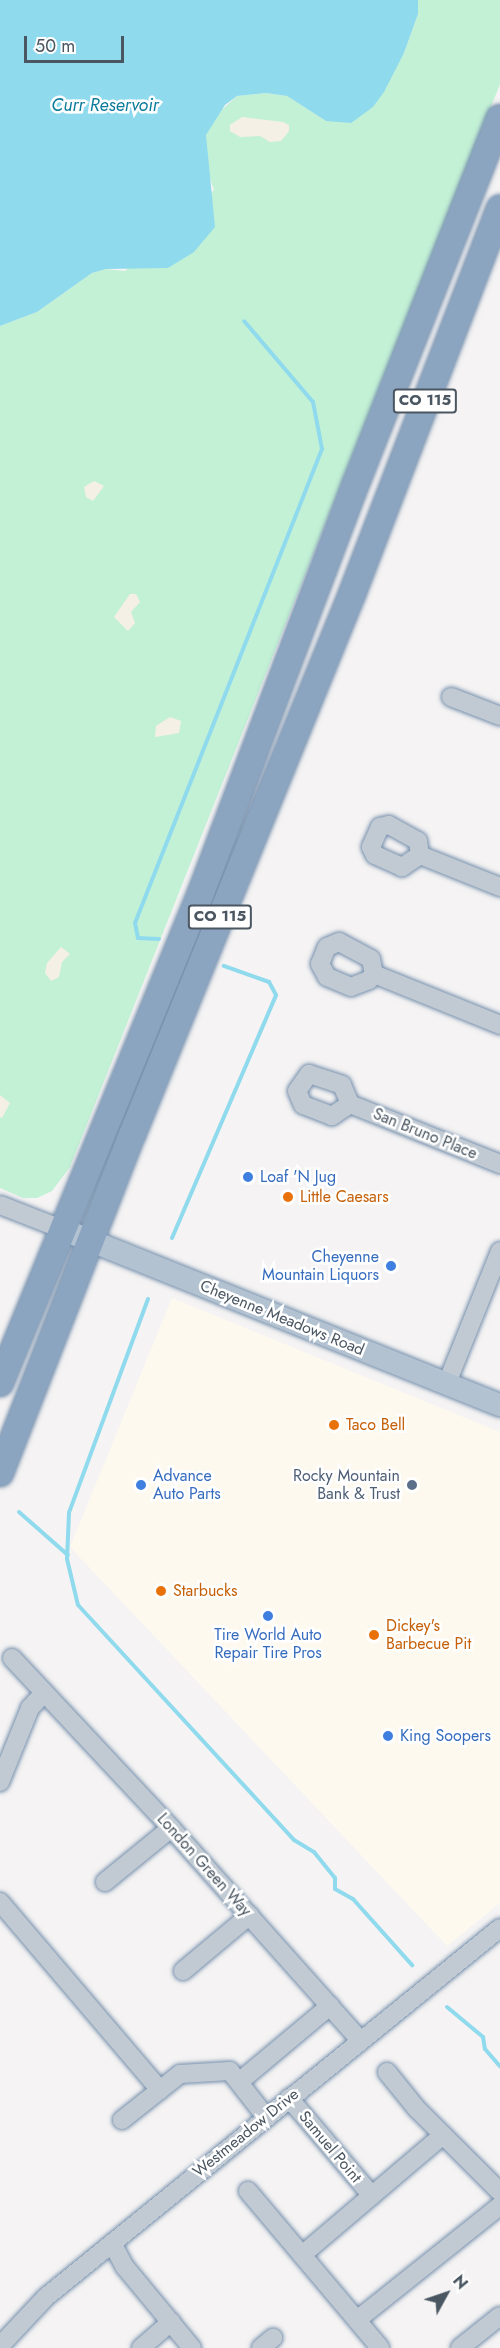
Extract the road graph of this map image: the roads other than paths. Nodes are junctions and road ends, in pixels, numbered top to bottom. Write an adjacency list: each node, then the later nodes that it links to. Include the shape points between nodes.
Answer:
1 (500, 118): 12 (highway, CO 115, via 360,472 201,893)
2 (500, 208): 13 (highway, CO 115, via 351,594)
3 (451, 697): 4 (street)
4 (500, 716)
5 (420, 855): 6 (street)
6 (500, 887)
7 (374, 974): 8 (street)
8 (500, 1025)
9 (350, 1104): 10 (street, San Bruno Place)
10 (500, 1164)
11 (0, 1206): 12 (street)
12 (64, 1230): 13 (main road, Cheyenne Meadows Road); 15 (highway, CO 115)
13 (91, 1241): 16 (main road, Cheyenne Meadows Road); 18 (highway, CO 115)
14 (500, 1251): 16 (street)
15 (0, 1383)
16 (447, 1383): 17 (main road, Cheyenne Meadows Road)
17 (500, 1405)
18 (0, 1473)
19 (12, 1658): 20 (street, London Green Way)
20 (44, 1693): 21 (street, via 30,1708); 22 (street, London Green Way)
21 (0, 1782)
22 (171, 1828): 23 (street); 25 (street, London Green Way)
23 (105, 1882)
24 (0, 1902): 32 (street)
25 (250, 1915): 27 (street); 28 (street, London Green Way)
26 (500, 1928): 29 (street, Westmeadow Drive)
27 (183, 1971)
28 (330, 2006): 29 (street, London Green Way); 31 (street)
29 (360, 2040): 33 (street, Westmeadow Drive)
30 (387, 2072): 36 (street)
31 (239, 2082): 32 (street, via 230,2071 180,2074); 34 (street)
32 (160, 2090): 35 (street)
33 (289, 2098): 34 (street, Westmeadow Drive); 39 (street, Samuel Point)
34 (266, 2117): 41 (street, Westmeadow Drive)
35 (122, 2120)
36 (443, 2135): 38 (street); 39 (street, Samuel Point)
37 (248, 2191): 42 (street)
38 (500, 2192)
39 (372, 2196): 42 (street, Samuel Point)
40 (500, 2206): 44 (street)
41 (112, 2243): 45 (street, via 125,2267); 46 (street, Westmeadow Drive, via 46,2297)
42 (302, 2255): 44 (street)
43 (500, 2316): 50 (street)
44 (357, 2320): 49 (street)
45 (171, 2322): 47 (street); 48 (street)
46 (0, 2346)
47 (141, 2348)
48 (192, 2348)
49 (380, 2348)
50 (460, 2348)

